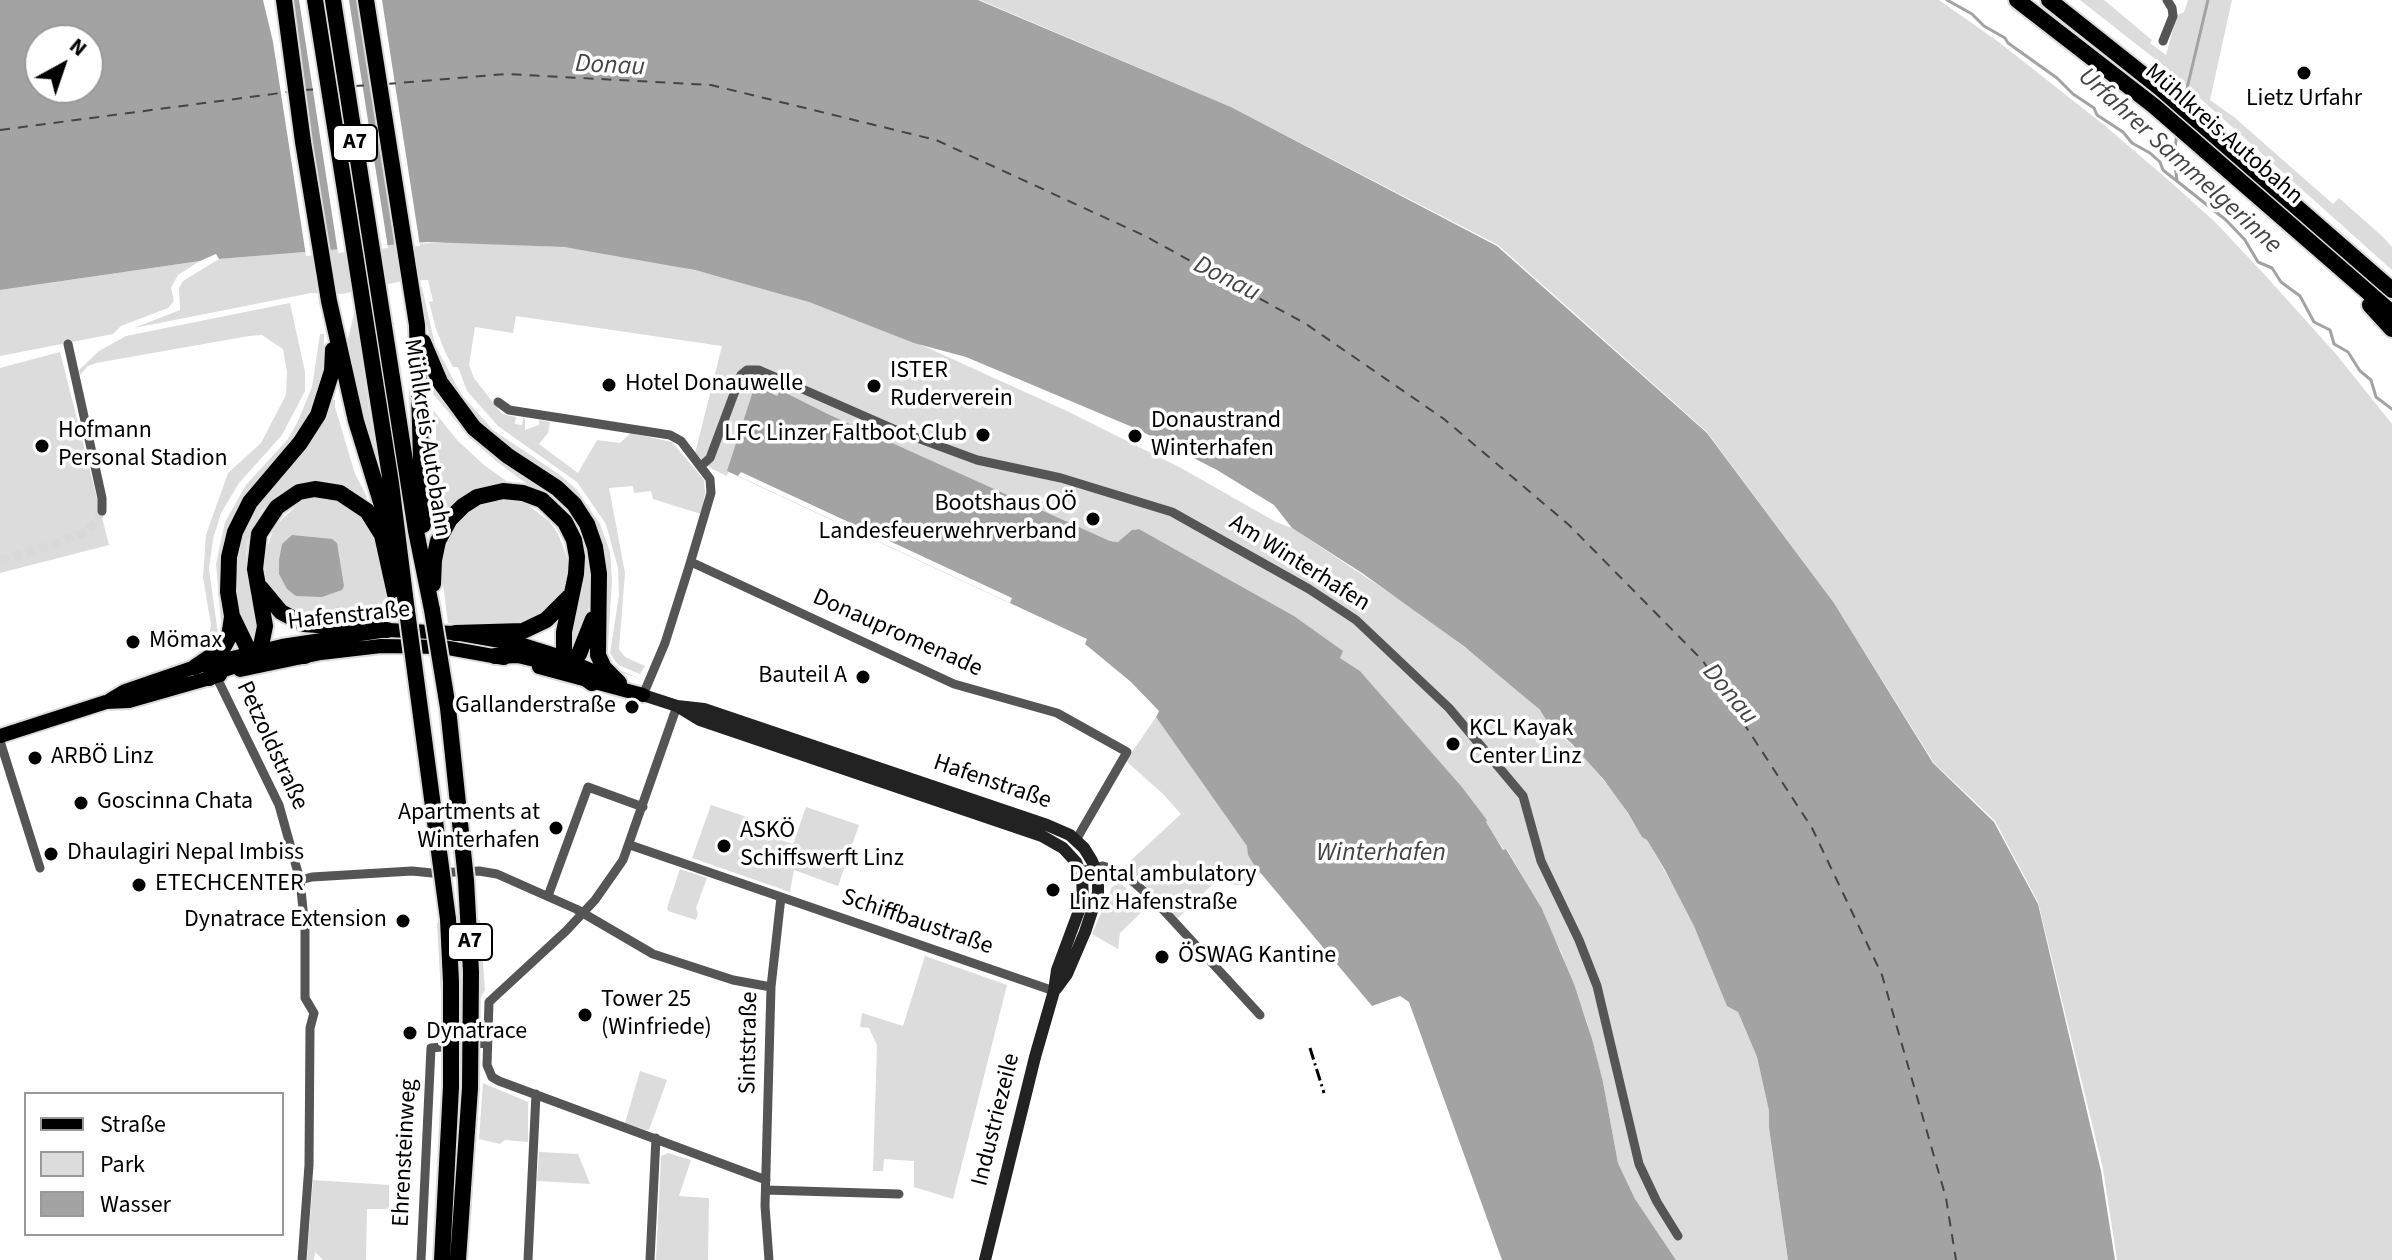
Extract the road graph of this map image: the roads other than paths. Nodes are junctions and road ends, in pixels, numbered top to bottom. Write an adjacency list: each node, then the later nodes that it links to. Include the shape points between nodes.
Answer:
1 (275, 0): 10 (highway)
2 (284, 0): 10 (highway)
3 (315, 0): 23 (highway, Mühlkreis Autobahn / A7)
4 (333, 0): 25 (highway, Mühlkreis Autobahn / A7)
5 (366, 0): 17 (highway)
6 (2017, 0): 12 (highway, Mühlkreis Autobahn, via 2154,106)
7 (2049, 0): 11 (highway, Mühlkreis Autobahn, via 2209,129)
8 (2167, 0): 9 (street, via 2173,16)
9 (2163, 41)
10 (288, 44): 15 (highway)
11 (2356, 260): 13 (highway); 14 (highway, Mühlkreis Autobahn)
12 (2335, 265): 16 (highway, Mühlkreis Autobahn); 18 (highway)
13 (2392, 281)
14 (2392, 290)
15 (329, 301): 23 (highway, via 356,421); 31 (highway, via 333,349 326,397 310,431 241,518 227,570)
16 (2392, 313)
17 (417, 325): 25 (highway); 30 (highway, via 440,382 474,428 557,488 581,514 595,547)
18 (2392, 329)
19 (68, 344): 22 (street)
20 (498, 402): 21 (street, via 509,410 666,433 681,441)
21 (701, 466): 24 (street, via 711,493); 64 (street, Am Winterhafen, via 710,458 741,375 759,370 977,460 1061,478 1172,512 1356,620 1449,708 1523,796 1541,861 1597,986 1639,1164)
22 (102, 511)
23 (400, 561): 28 (highway, Mühlkreis Autobahn / A7)
24 (691, 562): 42 (street); 47 (street, Donaupromenade, via 954,684 1057,713 1127,752)
25 (424, 571): 29 (highway, Mühlkreis Autobahn / A7)
26 (258, 583): 28 (highway, via 256,545 267,519 292,495 323,489 354,500 373,518); 32 (highway, via 281,612 304,624); 34 (highway, via 265,626)
27 (570, 595): 29 (highway, via 577,557 565,522 542,500 503,491 470,501 445,526 434,560); 33 (highway, via 546,620 523,631); 37 (highway, via 563,640)
28 (400, 596): 67 (highway, A7, bridge, via 448,919 451,1087)
29 (431, 601): 68 (highway, A7, bridge, via 448,708 471,972 470,1088)
30 (598, 606): 37 (highway, via 581,649); 41 (highway, via 599,659)
31 (232, 616): 34 (highway); 38 (highway, via 223,648)
32 (387, 630): 33 (main road, Hafenstraße); 34 (main road, Hafenstraße)
33 (455, 633): 37 (main road, Hafenstraße, via 523,645)
34 (255, 653): 35 (highway, via 271,658); 38 (main road, Hafenstraße); 39 (highway, via 249,661)
35 (305, 656): 36 (main road, Hafenstraße, via 413,646); 39 (main road, Hafenstraße)
36 (495, 656): 37 (highway); 40 (main road, Hafenstraße)
37 (568, 661): 40 (highway); 41 (main road, Hafenstraße)
38 (195, 667): 43 (main road, Hafenstraße)
39 (212, 677): 43 (main road, Hafenstraße, via 129,701); 52 (street, Petzoldstraße, via 279,805)
40 (592, 683): 42 (main road, Hafenstraße)
41 (619, 683): 42 (main road, Hafenstraße)
42 (643, 695): 44 (main road, Hafenstraße)
43 (106, 702): 45 (main road, Hafenstraße)
44 (677, 706): 46 (street); 47 (main road, Hafenstraße, via 704,709 1047,825); 51 (main road, Hafenstraße, via 700,720 1042,836 1063,848)
45 (0, 738): 50 (street, Hafenstraße)
46 (643, 807): 48 (street); 53 (street, via 588,787)
47 (1076, 840): 49 (main road, Hafenstraße)
48 (630, 845): 54 (street, Schiffbaustraße); 55 (street)
49 (1095, 866): 51 (street); 57 (main road, via 1095,907 1067,974); 58 (street, via 1116,868 1141,888)
50 (40, 868)
51 (1080, 871): 57 (main road, via 1083,900)
52 (300, 880): 53 (street, via 479,871); 65 (street, Petzoldstraße, via 305,998 314,1013)
53 (548, 896): 55 (street)
54 (781, 897): 56 (street, Sintstraße); 57 (street, Schiffbaustraße)
55 (583, 913): 56 (street, via 653,954); 59 (street, via 491,999)
56 (771, 987): 62 (street, Sintstraße)
57 (1054, 991): 72 (main road, Industriezeile)
58 (1260, 1015)
59 (487, 1043): 60 (street, via 492,1077); 66 (street, Ehrensteinweg, via 431,1048)
60 (536, 1094): 61 (street); 69 (street)
61 (656, 1138): 62 (street); 70 (street)
62 (766, 1185): 63 (street); 71 (street, Sintstraße)
63 (899, 1194)
64 (1678, 1236)
65 (302, 1260)
66 (421, 1260)
67 (442, 1260)
68 (458, 1260)
69 (528, 1260)
70 (650, 1260)
71 (769, 1260)
72 (985, 1260)

